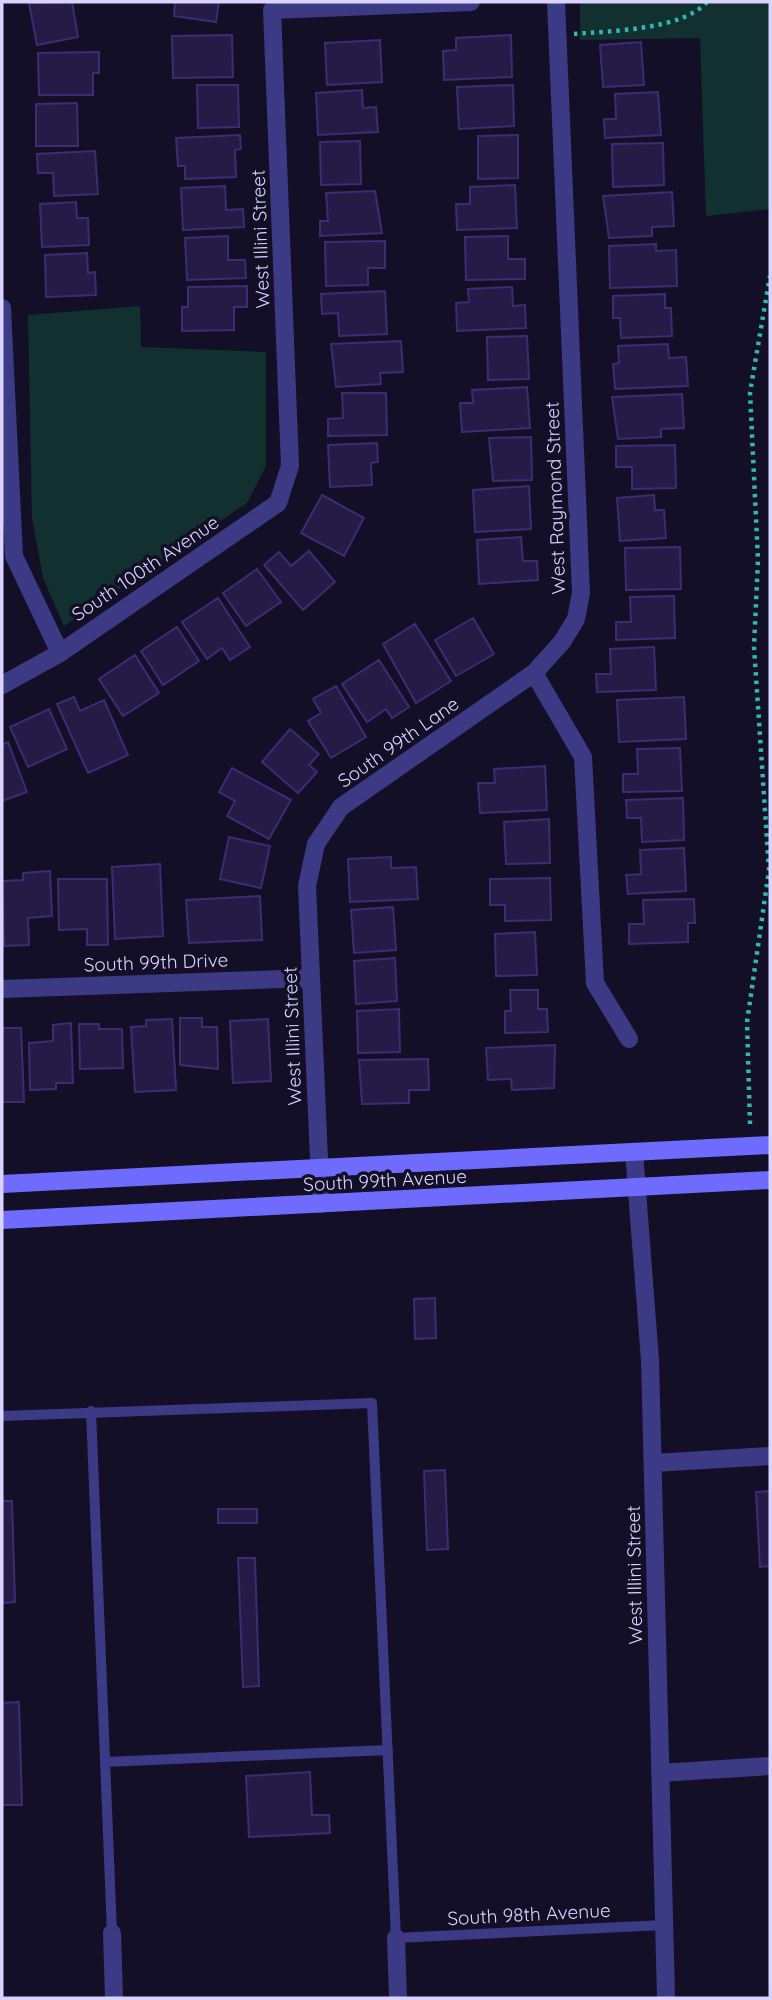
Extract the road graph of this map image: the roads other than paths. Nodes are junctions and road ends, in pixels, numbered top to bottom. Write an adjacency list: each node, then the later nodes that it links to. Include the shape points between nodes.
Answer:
1 (471, 2): 4 (street, West Illini Street, via 272,10)
2 (556, 2): 6 (street, West Raymond Street, via 581,593 576,619)
3 (2, 308): 5 (street, via 14,556)
4 (290, 466): 5 (street, South 100th Avenue, via 278,503)
5 (60, 653): 7 (street, South 100th Avenue)
6 (534, 673): 8 (street, South 99th Lane, via 341,807 322,831); 11 (street, via 583,757 595,983)
7 (2, 685)
8 (309, 866): 9 (street, West Illini Street)
9 (311, 978): 10 (street, South 99th Drive); 14 (street, West Illini Street)
10 (2, 989)
11 (629, 1039)
12 (770, 1145): 13 (main road, South 99th Avenue)
13 (634, 1152): 14 (main road, South 99th Avenue); 17 (street, West Illini Street)
14 (319, 1168): 16 (main road, South 99th Avenue); 18 (street, West Illini Street)
15 (770, 1180): 17 (main road, South 99th Avenue)
16 (2, 1184)
17 (637, 1187): 18 (main road, South 99th Avenue); 23 (street, West Illini Street)
18 (321, 1204): 19 (main road, South 99th Avenue)
19 (2, 1220)
20 (91, 1411): 21 (lane); 24 (lane, via 372,1403); 25 (lane)
21 (2, 1416)
22 (770, 1456): 23 (street)
23 (653, 1463): 27 (street, West Illini Street)
24 (388, 1750): 25 (lane); 30 (lane)
25 (105, 1762): 29 (lane)
26 (770, 1766): 27 (street)
27 (660, 1773): 28 (street, West Illini Street)
28 (664, 1925): 30 (lane, South 98th Avenue); 33 (street, West Illini Street)
29 (112, 1933): 31 (street)
30 (396, 1938): 32 (street)
31 (114, 1998)
32 (398, 1998)
33 (666, 1998)

